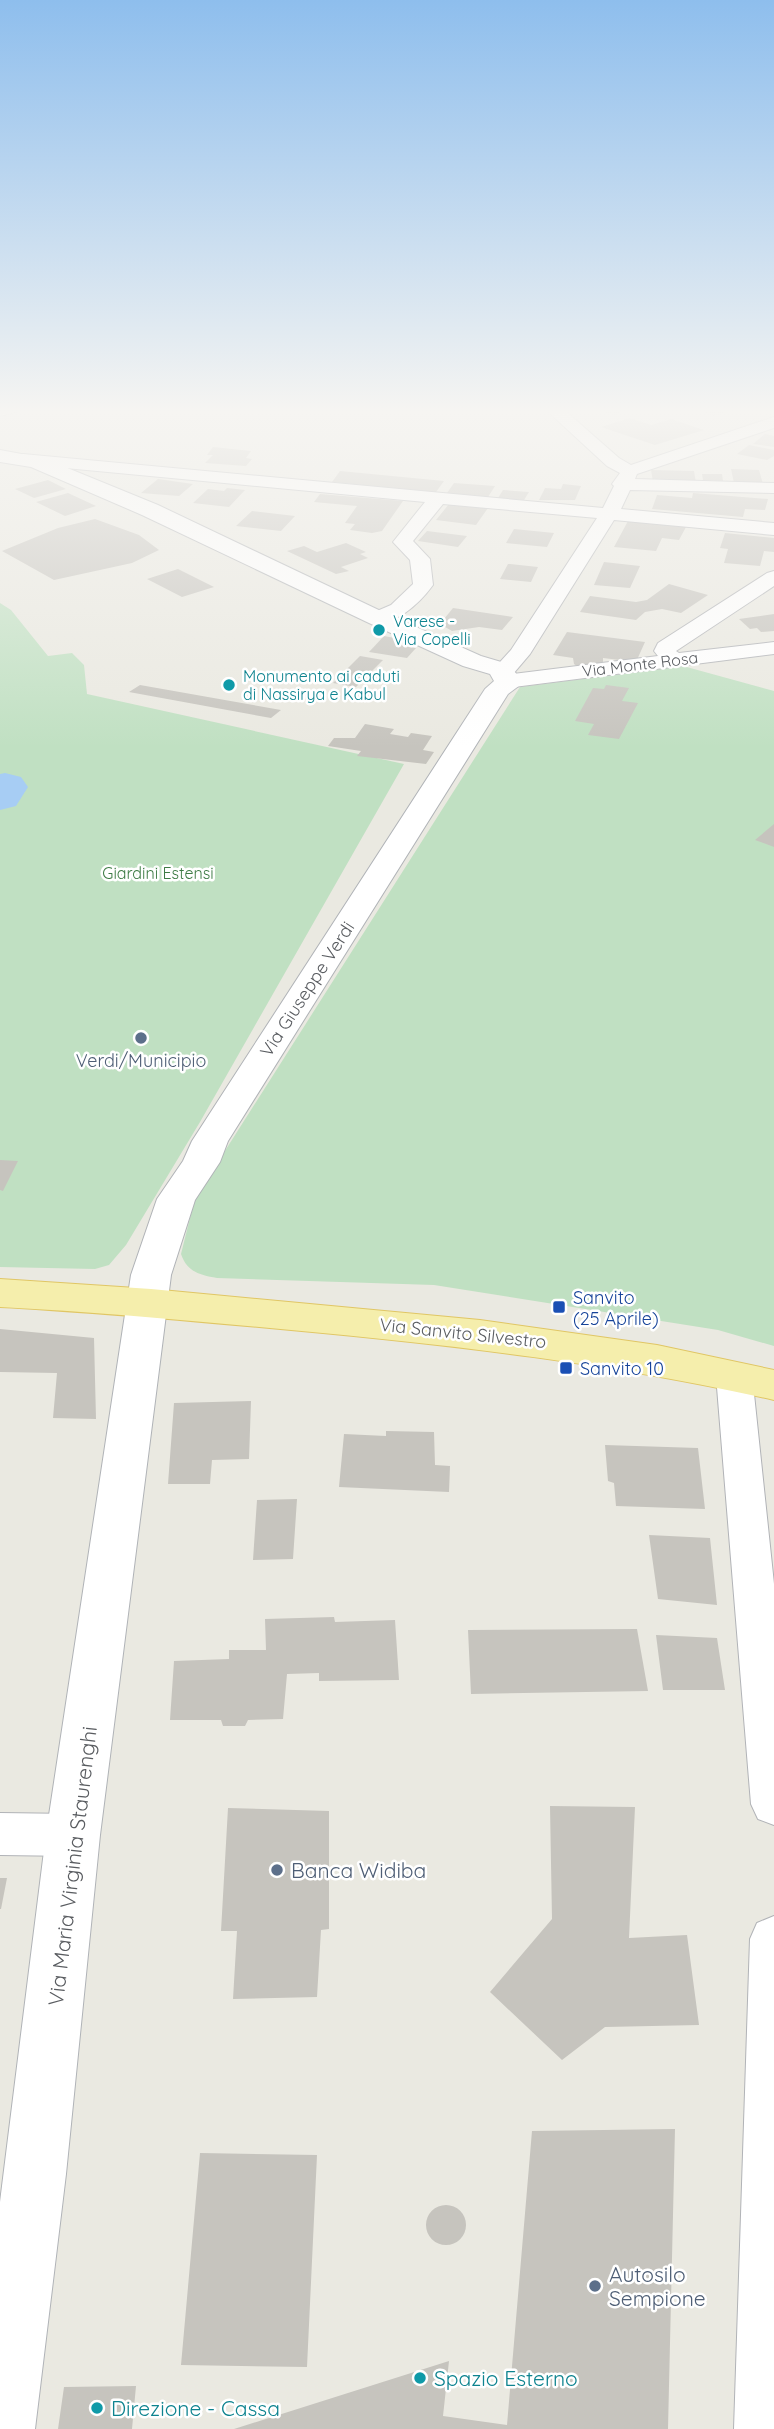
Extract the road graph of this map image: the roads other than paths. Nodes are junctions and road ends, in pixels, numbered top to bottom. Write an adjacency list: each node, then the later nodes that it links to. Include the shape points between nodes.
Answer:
1 (174, 521): 7 (main road)
2 (420, 521): 7 (street, via 403,542 419,558 423,585 398,609)
3 (604, 521): 10 (street, Via Giuseppe Verdi)
4 (700, 521): 5 (street)
5 (774, 529)
6 (774, 577): 9 (street, via 666,648)
7 (377, 618): 10 (main road, via 472,661)
8 (774, 648): 9 (street, Via Monte Rosa)
9 (673, 660): 10 (street, Via Monte Rosa)
10 (502, 681): 13 (main road, Via Giuseppe Verdi, via 176,1199 151,1275)
11 (0, 1293): 13 (main road)
12 (0, 1299): 13 (main road)
13 (149, 1303): 14 (main road, Via Sanvito Silvestro, via 453,1330 607,1350); 18 (main road, Via Maria Virginia Staurenghi)
14 (733, 1375): 15 (main road, Via Sanvito Silvestro); 16 (street)
15 (774, 1385)
16 (774, 1804)
17 (0, 1834): 18 (street)
18 (73, 1835): 20 (main road, Via Maria Virginia Staurenghi)
19 (774, 1939): 21 (street)
20 (14, 2228): 22 (main road, Via Maria Virginia Staurenghi)
21 (763, 2427)
22 (1, 2429)

